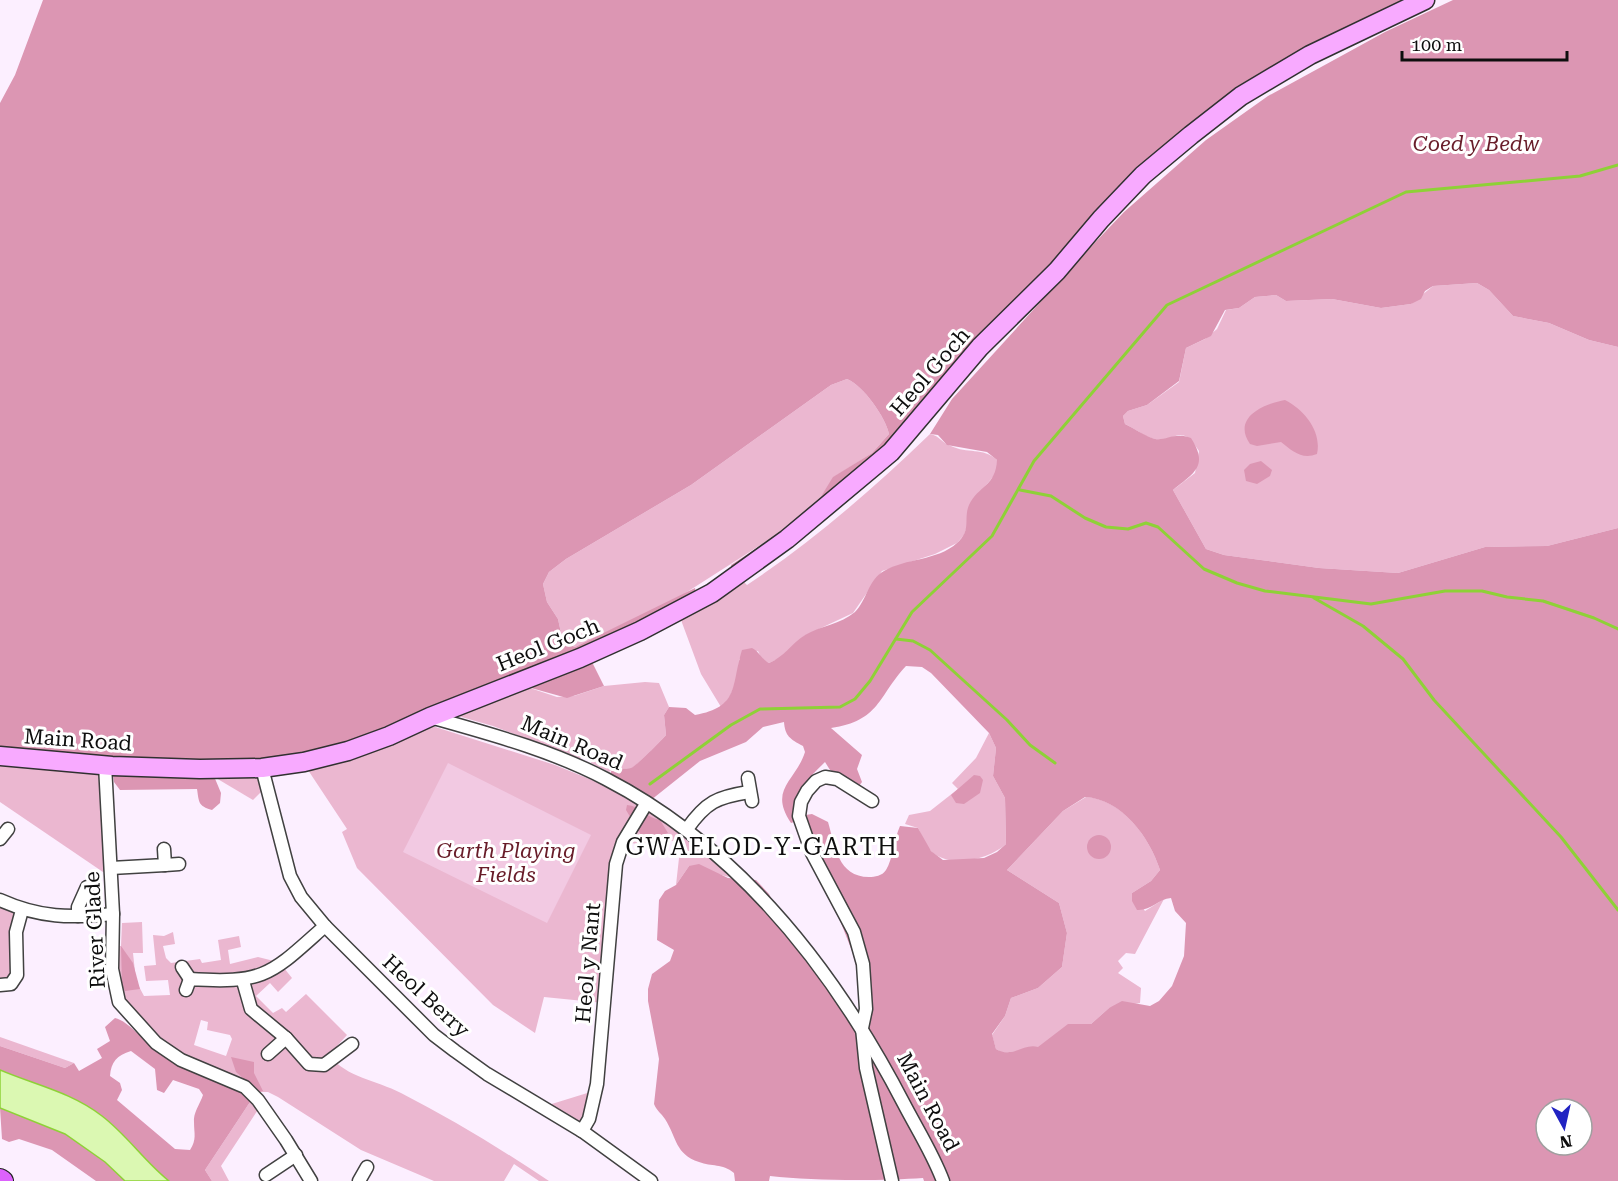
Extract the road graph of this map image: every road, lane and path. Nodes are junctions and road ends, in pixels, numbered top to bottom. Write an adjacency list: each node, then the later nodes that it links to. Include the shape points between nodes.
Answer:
1 (1425, 0): 2 (street, Heol Goch, via 1310,55 1241,96 1191,135 1101,219 1057,271 980,347 891,452 738,576 640,631)
2 (430, 717): 5 (street, Main Road, via 348,751); 8 (street, Main Road, via 583,767)
3 (0, 756): 4 (street, Main Road)
4 (105, 765): 5 (street, Main Road); 15 (street, River Glade)
5 (262, 768): 21 (street, Heol Berry, via 290,876 301,897)
6 (748, 778): 10 (street, via 750,796 715,800 706,805)
7 (872, 801): 25 (street, via 837,779 825,777 807,791 799,816 812,853 854,932 866,988)
8 (646, 804): 10 (street, Main Road); 29 (street, Heol y Nant, via 615,864 597,1084 590,1119)
9 (8, 829): 11 (street)
10 (687, 829): 25 (street, Main Road, via 760,895 824,972)
11 (0, 839)
12 (164, 849): 14 (street)
13 (179, 864): 14 (street)
14 (165, 865): 15 (street)
15 (111, 868): 19 (street, River Glade)
16 (87, 887): 20 (street)
17 (0, 900): 18 (street)
18 (22, 910): 20 (street); 24 (street, via 16,932 17,975 11,984)
19 (113, 914): 20 (street); 30 (street, River Glade, via 113,981 126,1013 156,1043 182,1060 245,1088 258,1100)
20 (78, 916)
21 (325, 926): 23 (street, via 268,973); 29 (street, Heol Berry, via 434,1035 487,1074)
22 (182, 967): 23 (street, via 188,984)
23 (243, 981): 26 (street, via 251,1009)
24 (0, 985)
25 (862, 1028): 36 (street, via 869,1087); 37 (street, Main Road)
26 (286, 1038): 27 (street, via 309,1064 316,1066 333,1061); 28 (street)
27 (352, 1044)
28 (268, 1054)
29 (582, 1131): 35 (street, Heol Berry)
30 (296, 1155): 32 (street); 33 (street, River Glade)
31 (366, 1167): 34 (street)
32 (266, 1175)
33 (311, 1181)
34 (359, 1181)
35 (651, 1181)
36 (892, 1181)
37 (943, 1181)

